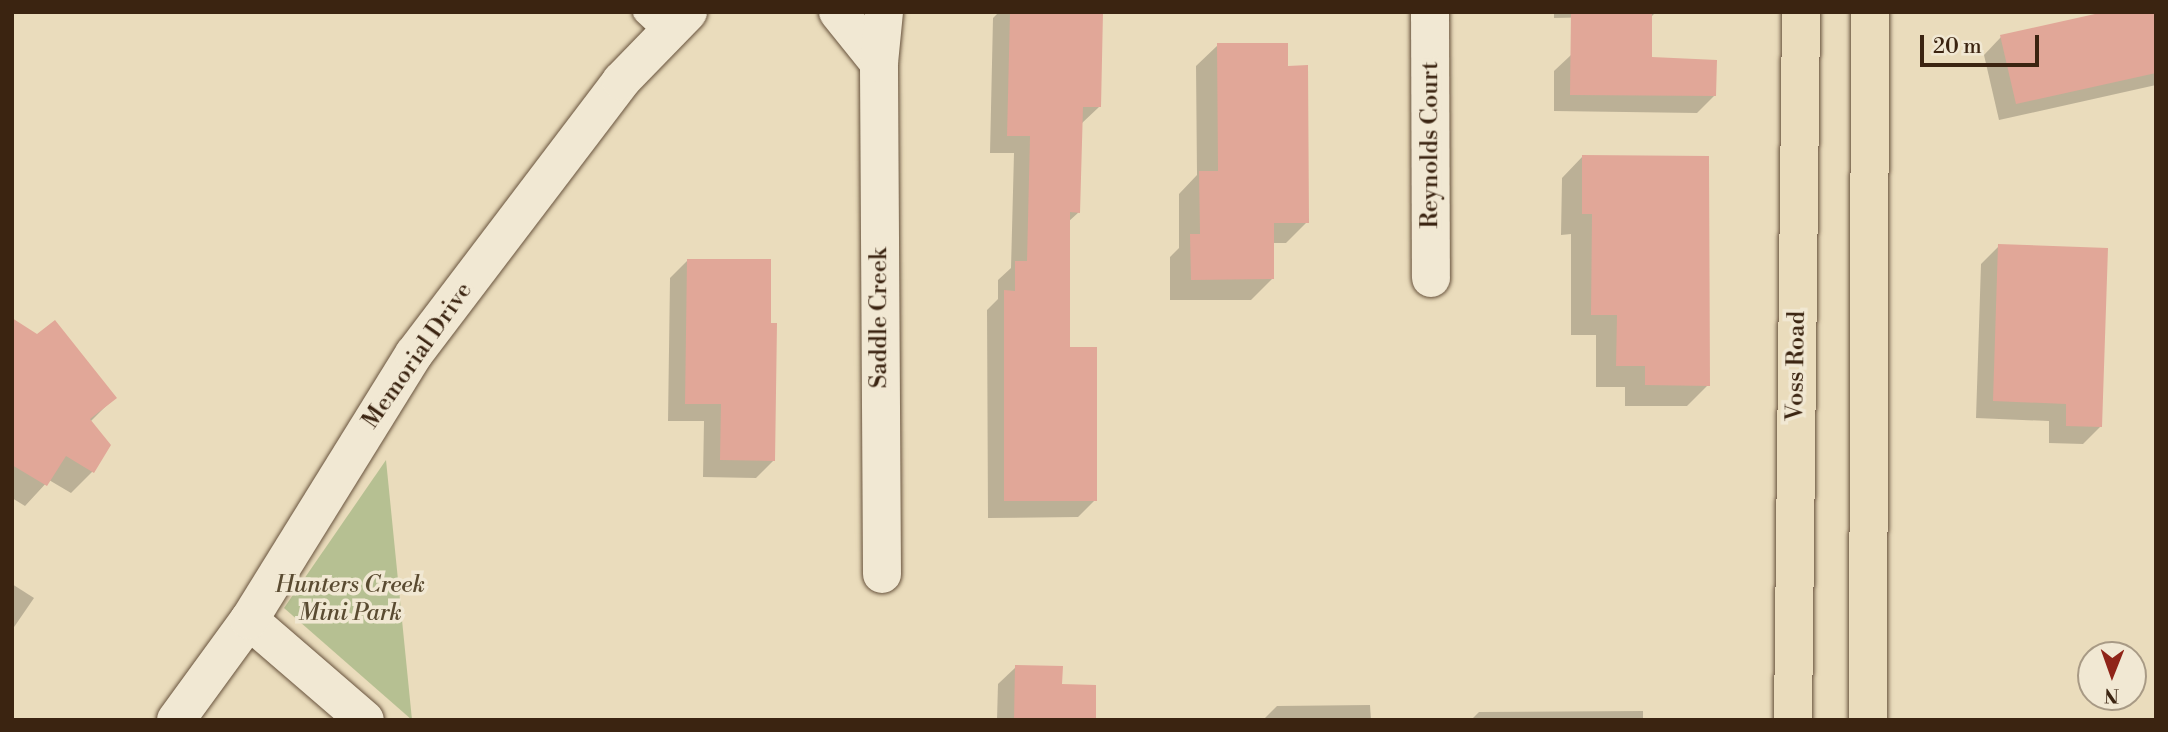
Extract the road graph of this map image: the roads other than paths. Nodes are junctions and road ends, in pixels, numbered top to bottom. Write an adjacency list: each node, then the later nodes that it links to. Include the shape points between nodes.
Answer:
1 (838, 12): 7 (street)
2 (884, 12): 7 (street, Saddle Creek)
3 (1430, 12): 8 (street, Reynolds Court)
4 (1801, 12): 13 (main road, Voss Road)
5 (1870, 12): 14 (main road)
6 (666, 19): 10 (street, Memorial Drive, via 414,354)
7 (878, 63): 9 (street, Saddle Creek)
8 (1432, 278)
9 (882, 574)
10 (249, 620): 11 (street, Memorial Drive); 12 (street)
11 (176, 720)
12 (365, 720)
13 (1793, 720)
14 (1868, 720)

